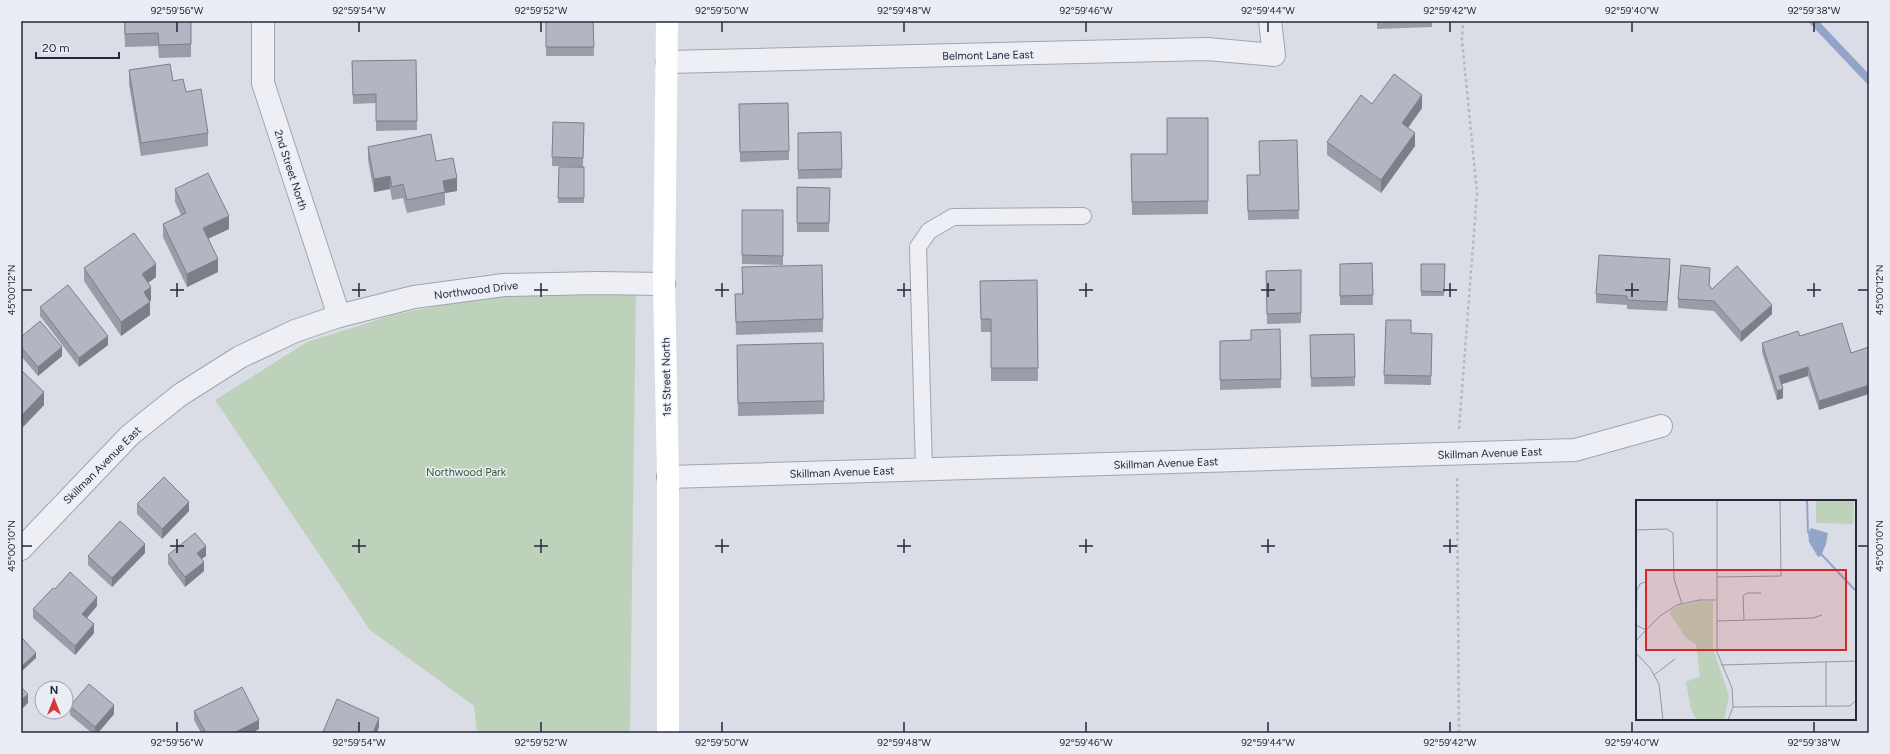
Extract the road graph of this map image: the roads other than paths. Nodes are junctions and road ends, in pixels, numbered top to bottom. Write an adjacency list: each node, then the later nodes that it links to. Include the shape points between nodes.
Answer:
1 (263, 21): 7 (street, 2nd Street North, via 263,83)
2 (667, 21): 4 (street, 1st Street North)
3 (1270, 21): 4 (street, Belmont Lane East, via 1274,55 1207,49)
4 (667, 62): 6 (street, 1st Street North)
5 (1083, 216): 9 (lane, via 953,217 929,231 918,247)
6 (664, 284): 7 (street, Northwood Drive, via 504,285 414,297); 10 (street, 1st Street North)
7 (339, 316): 11 (street, Skillman Avenue East, via 295,331 240,357 180,395 130,435)
8 (1661, 426): 9 (street, Skillman Avenue East, via 1575,450)
9 (924, 470): 10 (street, Skillman Avenue East)
10 (668, 477): 12 (street, 1st Street North)
11 (21, 549)
12 (668, 733)

